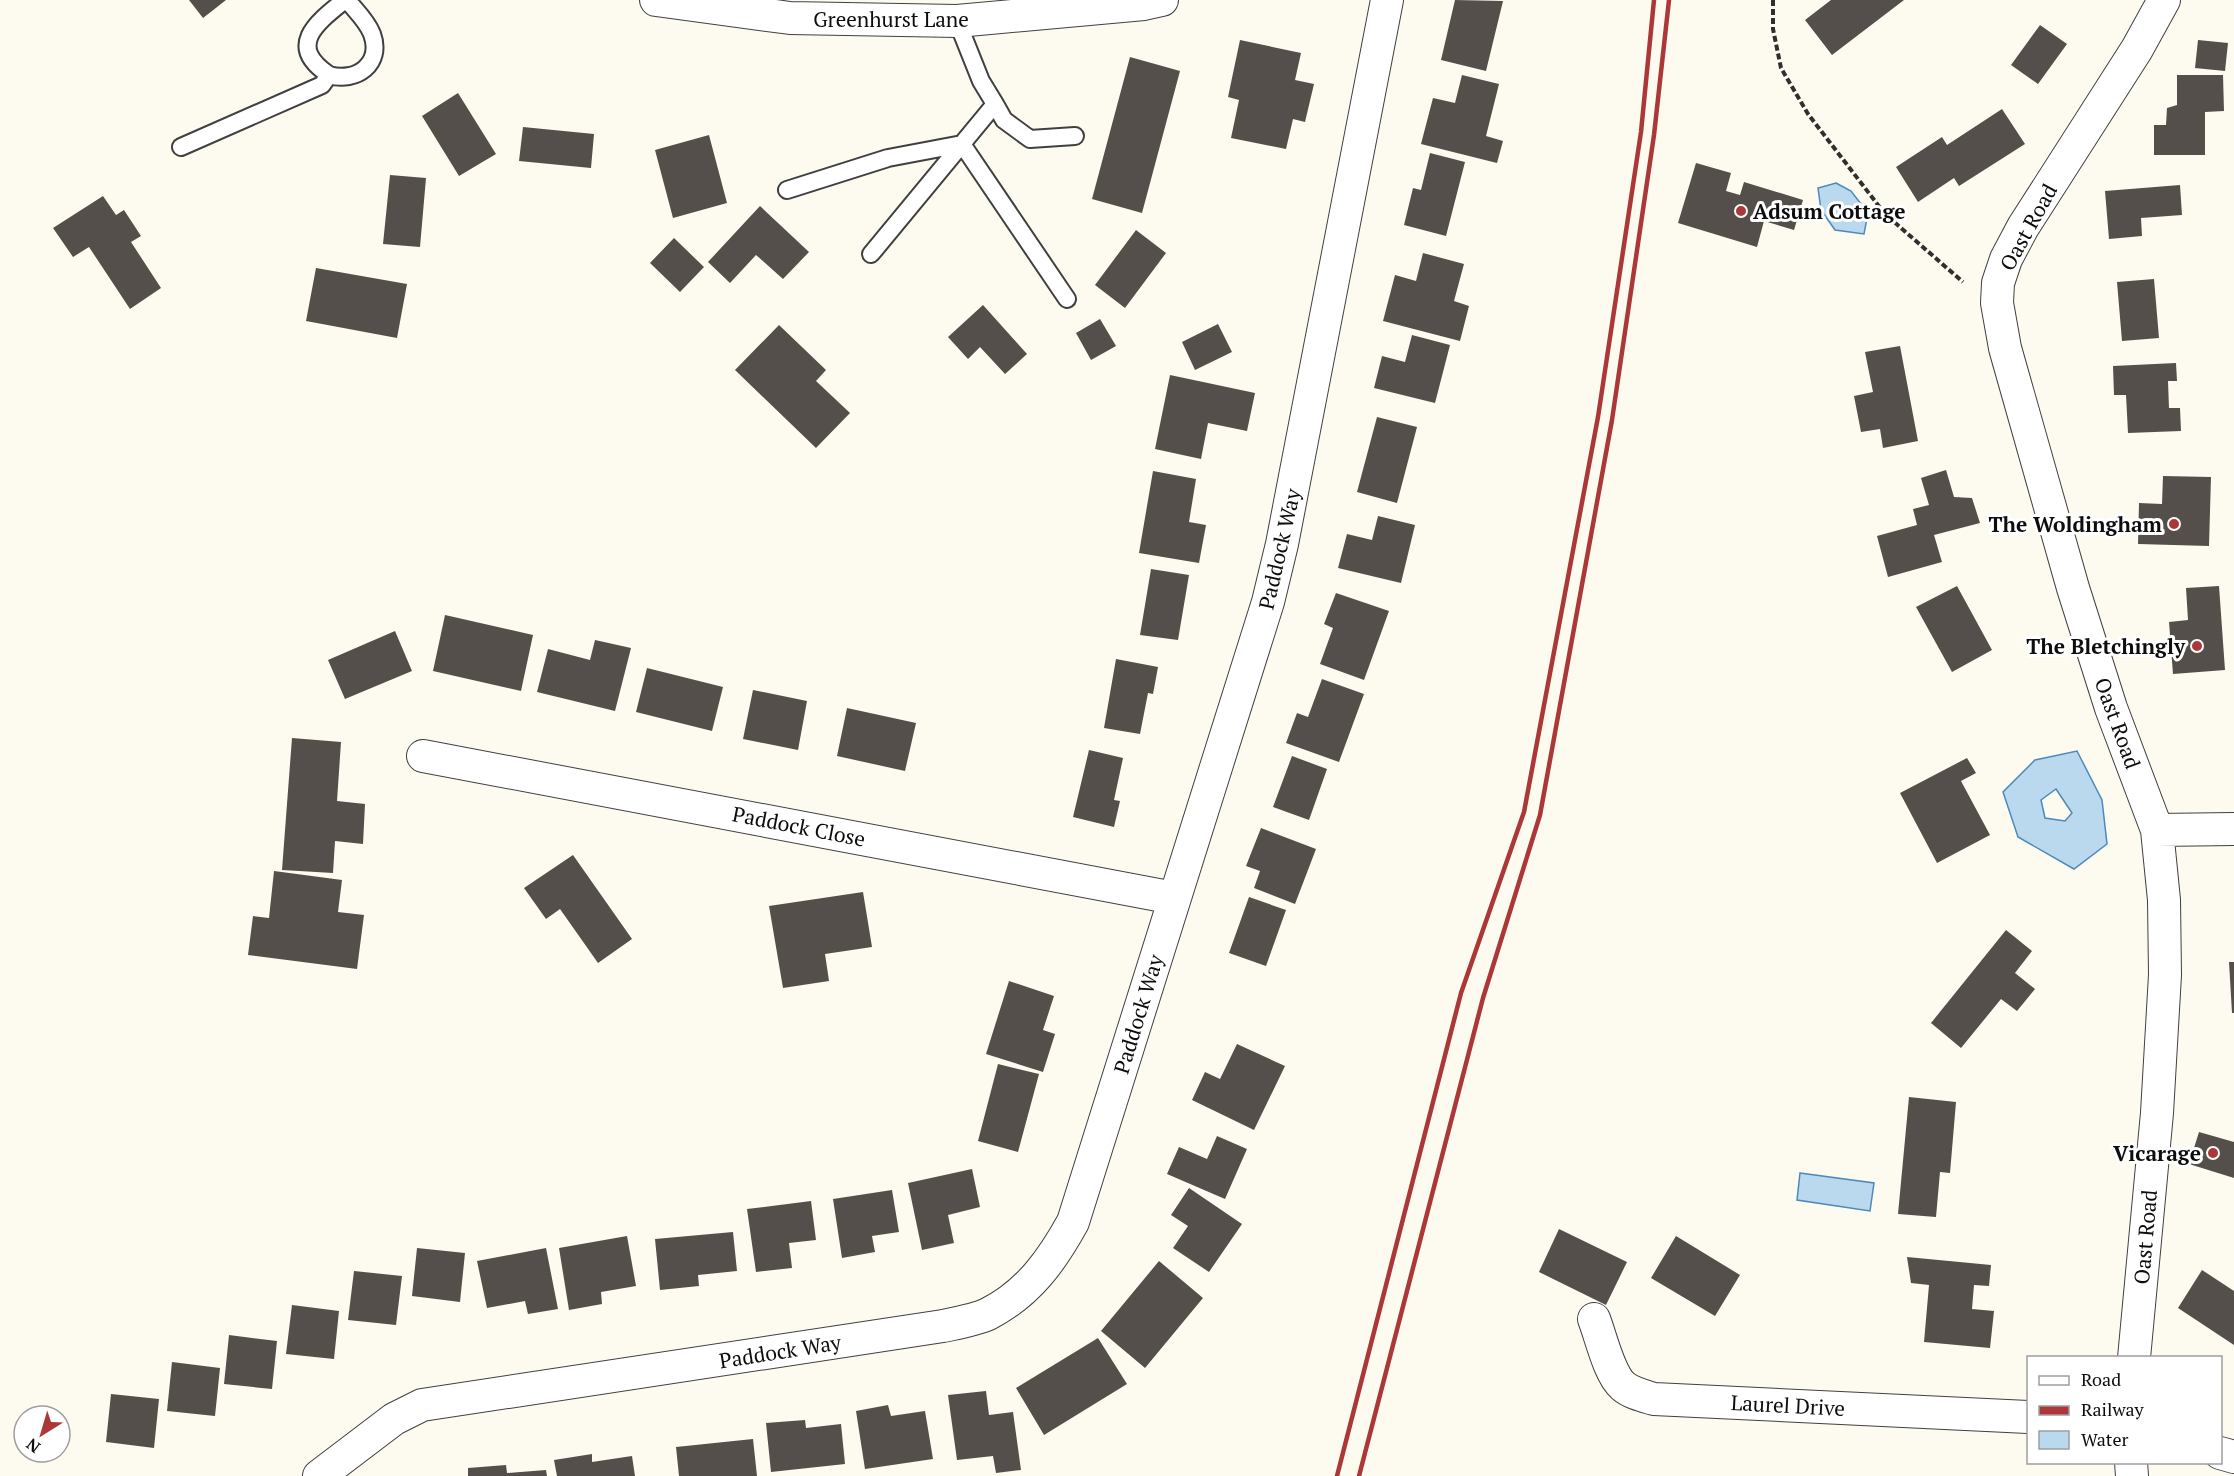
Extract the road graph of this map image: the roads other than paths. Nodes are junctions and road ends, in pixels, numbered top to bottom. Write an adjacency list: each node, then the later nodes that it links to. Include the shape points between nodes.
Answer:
1 (346, 0): 7 (lane, via 310,34 310,59); 7 (lane, via 368,25 373,53 361,73 341,79)
2 (656, 0): 6 (street, Greenhurst Lane, via 790,18)
3 (1162, 0): 6 (street, Greenhurst Lane)
4 (1387, 0): 18 (street, Paddock Way, via 1282,544 1268,602)
5 (2164, 0): 17 (street, Oast Road, via 2138,50 2023,227 2006,259 1998,283 1997,303 2005,348 2073,588 2111,708)
6 (957, 21): 8 (lane, via 981,81)
7 (329, 75): 11 (lane, via 322,85)
8 (995, 104): 9 (lane, via 1004,120 1030,139); 10 (lane)
9 (1075, 136)
10 (962, 144): 12 (lane, via 888,158); 13 (lane); 14 (lane)
11 (181, 147)
12 (787, 190)
13 (871, 254)
14 (1066, 299)
15 (423, 756): 18 (street, Paddock Close)
16 (2234, 829): 17 (street)
17 (2157, 830): 20 (street, Oast Road, via 2164,900 2165,975 2157,1113)
18 (1174, 898): 22 (street, Paddock Way, via 1073,1222 1054,1256 1026,1288 987,1314 943,1326 422,1405 394,1419)
19 (1594, 1319): 21 (street, Laurel Drive, via 1614,1373 1623,1386 1654,1399)
20 (2134, 1356)
21 (2027, 1417)
22 (319, 1476)

